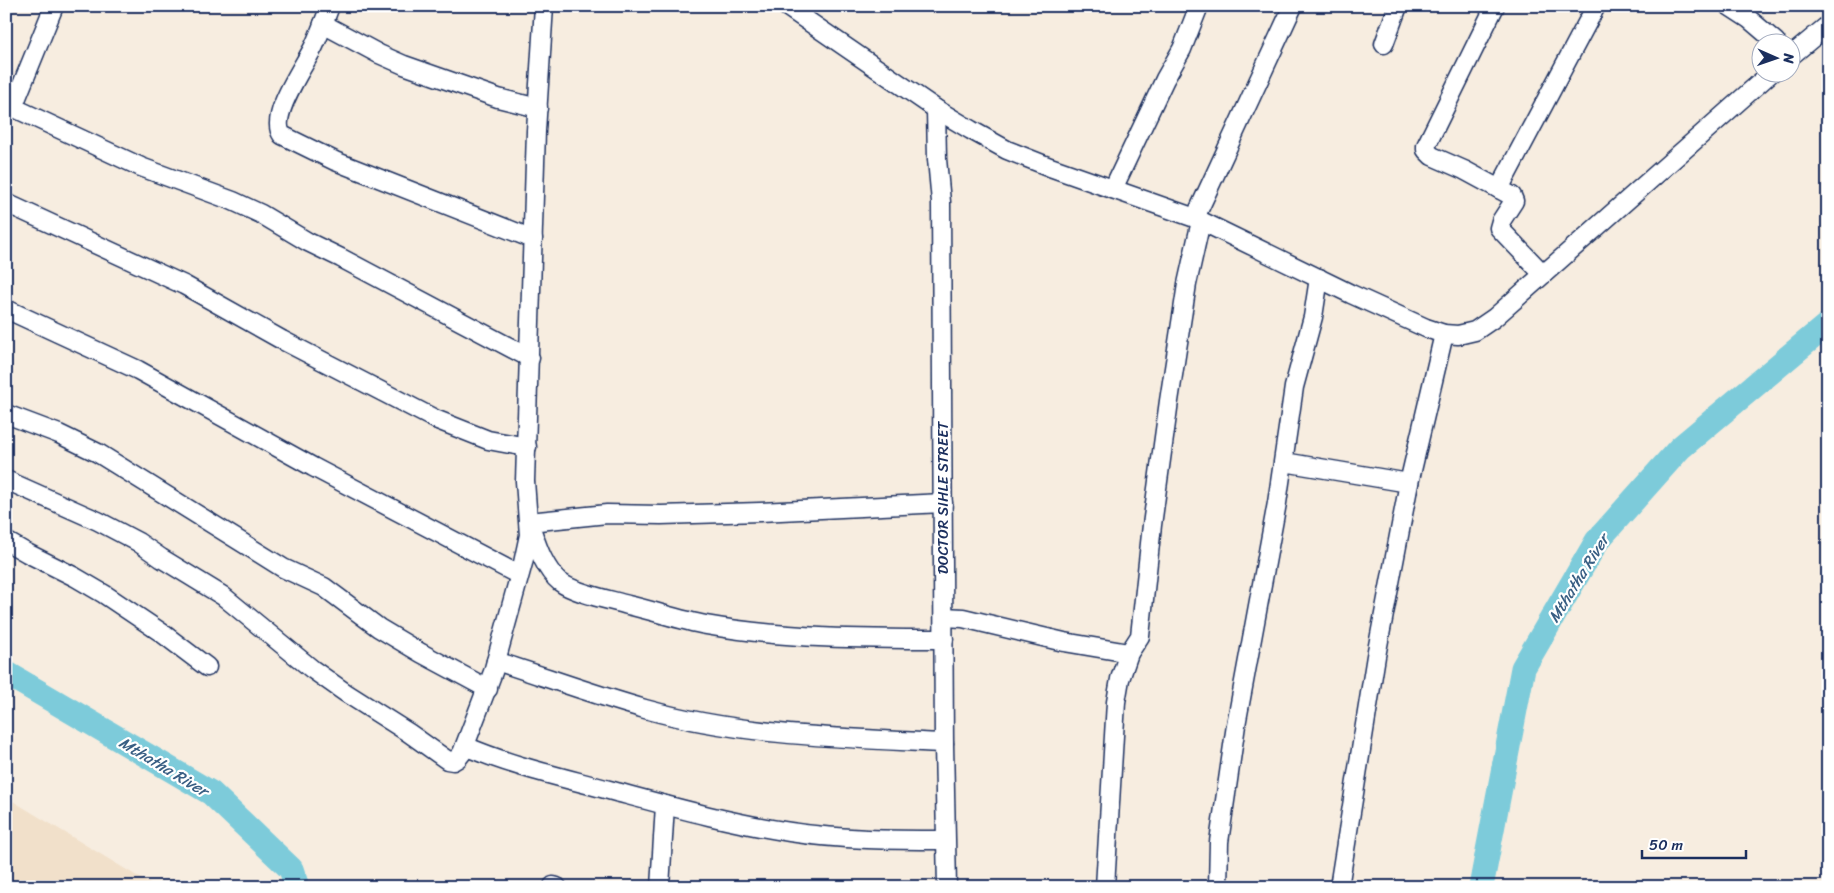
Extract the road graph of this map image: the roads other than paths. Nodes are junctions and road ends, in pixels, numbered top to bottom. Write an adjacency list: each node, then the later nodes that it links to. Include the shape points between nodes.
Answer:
1 (54, 6): 17 (street)
2 (330, 6): 11 (street)
3 (544, 6): 18 (street)
4 (786, 6): 19 (street)
5 (1199, 6): 21 (street, via 1182,49)
6 (1293, 6): 23 (street)
7 (1398, 6): 14 (street)
8 (1495, 6): 20 (street, via 1426,150)
9 (1596, 6): 20 (street)
10 (1728, 6): 13 (street)
11 (323, 24): 18 (street, via 404,65 498,98); 24 (street, via 290,88 279,118 282,135 335,160)
12 (1828, 25): 15 (street)
13 (1763, 32)
14 (1384, 44)
15 (1802, 47)
16 (1761, 82): 25 (street)
17 (9, 106): 29 (street, via 141,167 261,214 308,242)
18 (538, 108): 24 (street)
19 (936, 109): 21 (street, via 1007,150); 35 (street, DOCTOR SIHLE STREET, via 936,159 941,202)
20 (1499, 189): 25 (street, via 1512,196 1514,201 1499,228)
21 (1113, 190): 23 (street)
22 (6, 203): 31 (street, via 184,285 435,419 488,440)
23 (1198, 220): 26 (street); 41 (street, via 1171,383 1140,636)
24 (533, 239): 29 (street)
25 (1543, 274): 28 (street, via 1475,331)
26 (1318, 278): 28 (street); 32 (street, via 1312,317 1294,387)
27 (6, 309): 38 (street, via 138,370 304,462)
28 (1444, 334): 34 (street)
29 (530, 358): 31 (street)
30 (6, 414): 44 (street, via 98,453 283,568 324,587 396,638)
31 (527, 447): 36 (street)
32 (1284, 462): 34 (street); 52 (street, via 1236,725 1219,842)
33 (6, 480): 46 (street, via 138,542 223,596 312,669 446,760 458,758)
34 (1409, 483): 53 (street, via 1376,656)
35 (942, 503): 36 (street, via 760,512 607,514); 39 (street, DOCTOR SIHLE STREET)
36 (528, 522): 38 (street, via 529,535); 40 (street, via 549,569 562,584 585,593 703,624 764,633 830,638)
37 (6, 541): 43 (street, via 104,594)
38 (520, 575): 42 (street)
39 (944, 617): 40 (street, DOCTOR SIHLE STREET); 41 (street)
40 (944, 639): 45 (street, DOCTOR SIHLE STREET)
41 (1129, 653): 51 (street, via 1116,702)
42 (496, 661): 44 (street); 45 (street, via 646,709 707,722 798,734)
43 (207, 667)
44 (488, 689): 46 (street)
45 (944, 743): 48 (street, DOCTOR SIHLE STREET)
46 (464, 746): 47 (street, via 537,771)
47 (665, 805): 48 (street, via 707,817 791,832); 49 (street)
48 (945, 840): 50 (street, DOCTOR SIHLE STREET)
49 (660, 887)
50 (947, 887)
51 (1105, 887)
52 (1218, 887)
53 (1339, 887)

